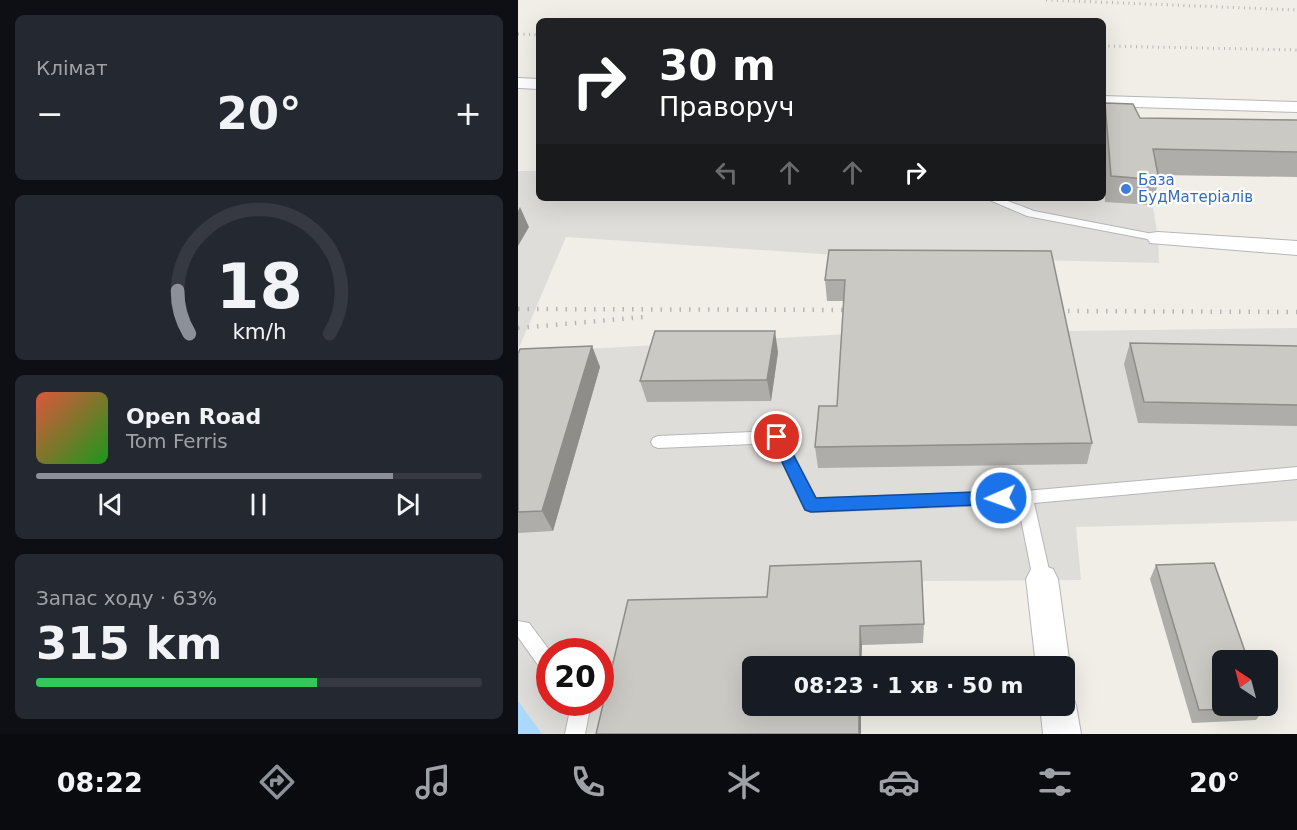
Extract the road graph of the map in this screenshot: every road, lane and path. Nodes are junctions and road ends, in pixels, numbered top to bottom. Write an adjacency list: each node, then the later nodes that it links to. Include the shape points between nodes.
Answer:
1 (518, 83): 2 (street)
2 (536, 84)
3 (1106, 101): 4 (street)
4 (1298, 107)
5 (998, 201): 6 (lane, via 1031,214)
6 (1158, 238): 7 (street)
7 (1298, 248)
8 (658, 442): 10 (lane, via 777,437 811,505)
9 (1298, 473): 10 (lane)
10 (1025, 497): 11 (lane)
11 (1042, 579): 14 (street)
12 (518, 629): 13 (lane)
13 (536, 647)
14 (1052, 656)
15 (578, 716): 17 (lane)
16 (1060, 716): 18 (street)
17 (575, 734)
18 (1062, 734)

